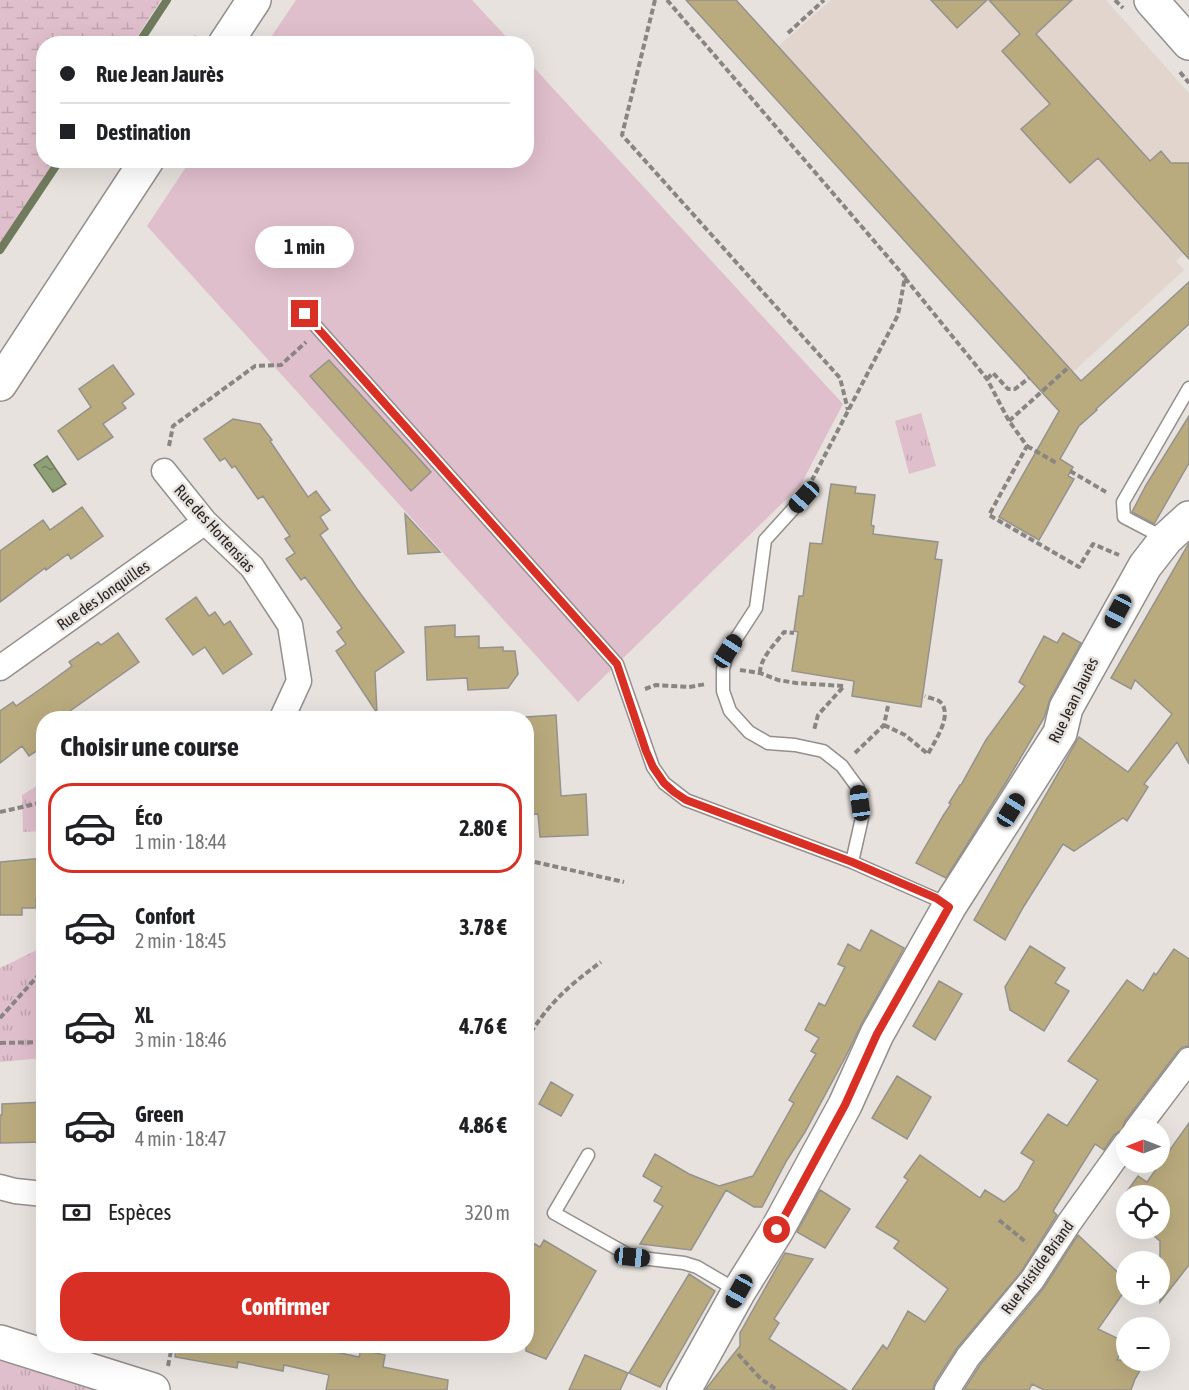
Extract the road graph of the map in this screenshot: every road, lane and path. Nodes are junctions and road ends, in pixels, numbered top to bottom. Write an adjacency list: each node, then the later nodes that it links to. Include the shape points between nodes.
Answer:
1 (254, 0): 7 (street)
2 (655, 0): 18 (path, via 621,135 840,378)
3 (667, 0): 10 (path)
4 (824, 0): 6 (path)
5 (1151, 0): 8 (street)
6 (788, 33)
7 (230, 36)
8 (1189, 43)
9 (142, 168): 16 (street)
10 (905, 277): 15 (path); 18 (path, via 898,315)
11 (305, 314): 12 (lane)
12 (320, 330): 22 (path, via 281,365 255,366 173,426); 34 (lane, via 617,664)
13 (1069, 367): 19 (path)
14 (1029, 378): 15 (path, via 1015,389 1008,389 993,373)
15 (987, 379): 19 (path)
16 (0, 384)
17 (1189, 388): 25 (lane)
18 (848, 411): 24 (path)
19 (1009, 421): 20 (path)
20 (1027, 446): 21 (path); 29 (path, via 989,515 1079,567 1093,544)
21 (1058, 464)
22 (164, 471): 27 (street, Rue des Hortensias)
23 (1071, 471): 25 (path)
24 (804, 497): 33 (lane, via 765,540 756,608 728,651)
25 (1123, 502): 28 (lane, via 1124,517)
26 (1189, 518): 28 (street, Rue Jean Jaurès)
27 (205, 522): 31 (street, Rue des Jonquilles); 37 (street, Rue des Hortensias, via 252,567 290,625 299,681)
28 (1166, 539): 29 (street, Rue Jean Jaurès)
29 (1145, 566): 46 (street, Rue Jean Jaurès, via 1066,708 1060,733)
30 (794, 633): 32 (path, via 784,632 768,653)
31 (0, 668)
32 (760, 673): 33 (path); 39 (path, via 796,683 844,686 818,715)
33 (723, 675): 34 (path, via 689,687 656,685); 39 (lane, via 723,691 730,711 749,732 768,743)
34 (628, 695): 44 (lane, via 653,767 674,792 686,800)
35 (925, 696): 38 (path, via 939,701 945,710 944,723 928,754 905,735)
36 (888, 706): 38 (path)
37 (285, 711)
38 (884, 725): 40 (path)
39 (809, 748): 40 (lane, via 823,752)
40 (842, 766): 44 (lane, via 858,788 862,818)
41 (36, 804): 42 (path)
42 (0, 812)
43 (534, 862): 45 (path)
44 (852, 862): 46 (lane)
45 (624, 882)
46 (949, 907): 63 (street, Rue Jean Jaurès, via 877,1034 845,1105 777,1230)
47 (601, 962): 52 (path, via 551,1004)
48 (36, 978): 49 (path)
49 (8, 1009): 50 (path); 51 (path)
50 (0, 1012)
51 (0, 1018)
52 (534, 1028)
53 (36, 1042): 54 (path)
54 (0, 1044)
55 (1189, 1060): 56 (street)
56 (1144, 1119)
57 (588, 1155): 63 (lane, via 554,1213 632,1257 684,1263)
58 (1116, 1157): 62 (street, Rue Aristide Briand)
59 (0, 1187): 60 (street)
60 (36, 1193)
61 (999, 1220): 62 (path)
62 (1046, 1259): 69 (street, Rue Aristide Briand, via 968,1357)
63 (739, 1291): 64 (street, Rue Jean Jaurès)
64 (717, 1332): 67 (street, Rue Jean Jaurès); 68 (path, via 760,1379)
65 (0, 1342): 66 (street)
66 (153, 1390)
67 (684, 1390)
68 (777, 1390)
69 (947, 1390)

